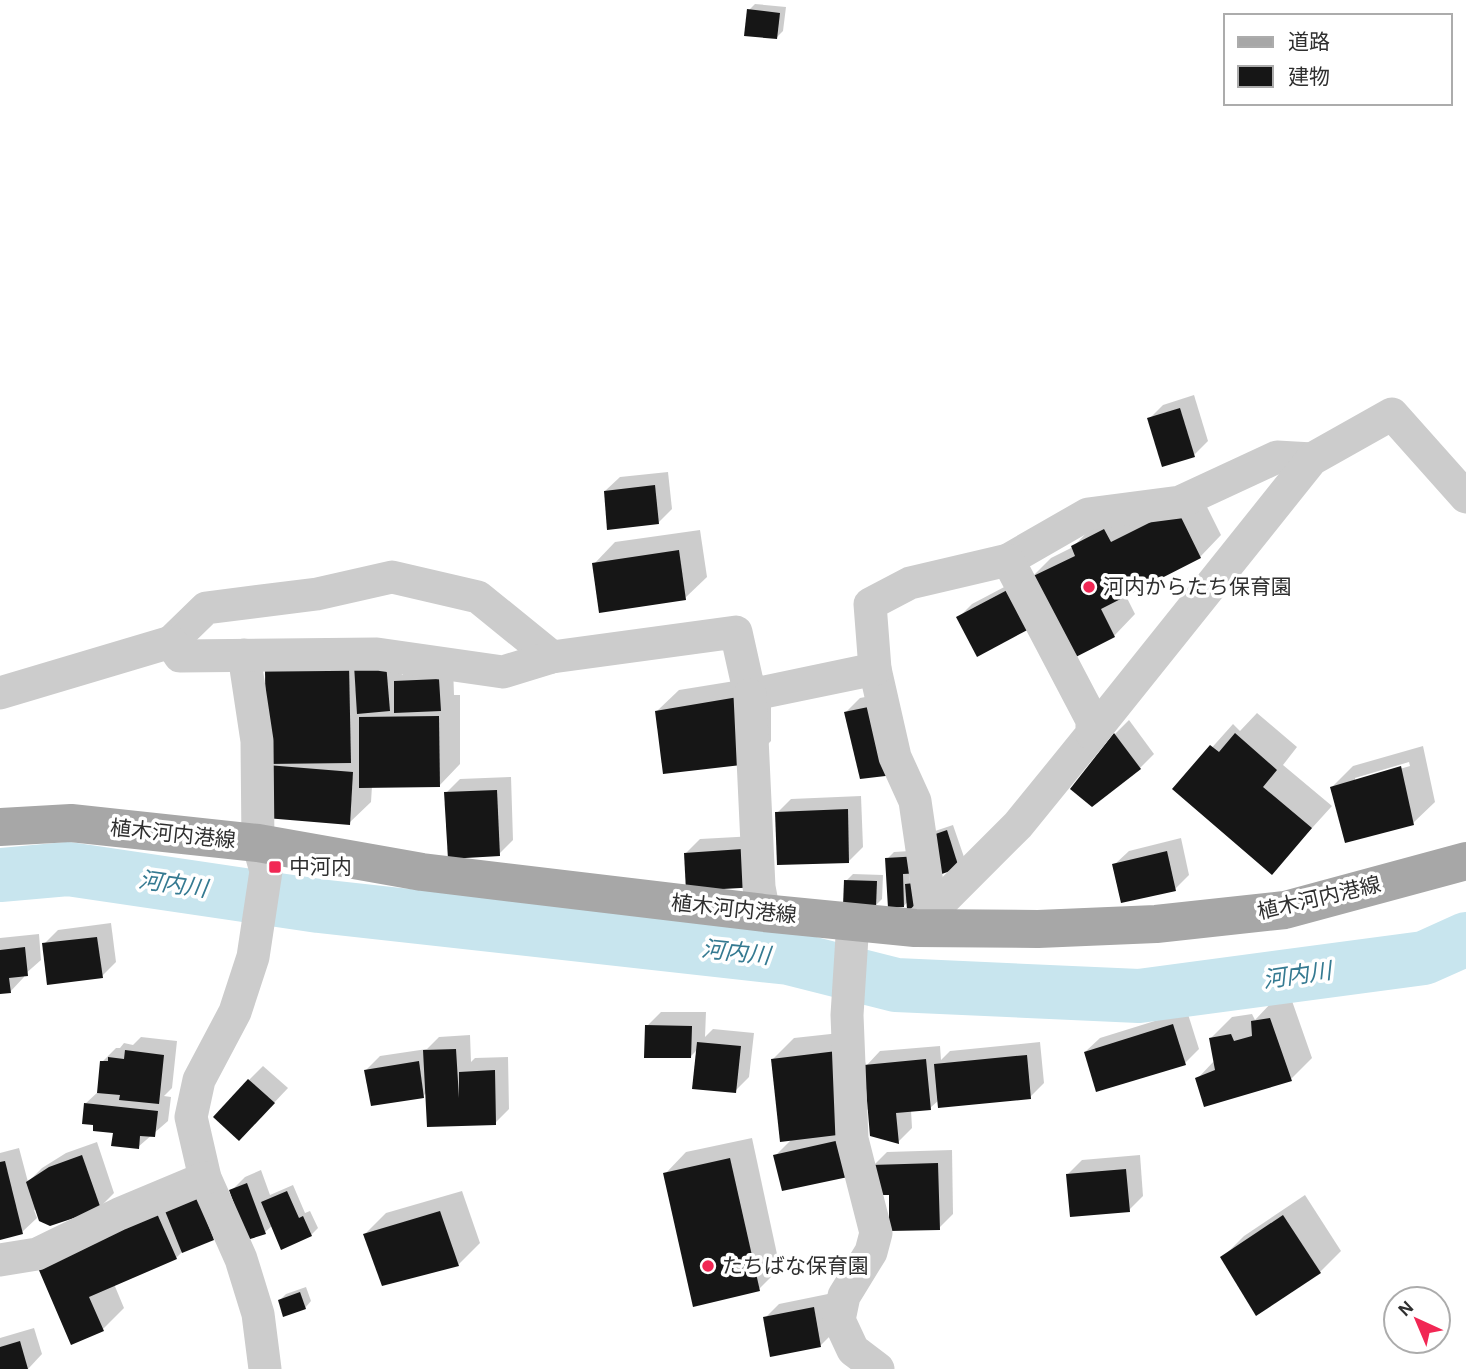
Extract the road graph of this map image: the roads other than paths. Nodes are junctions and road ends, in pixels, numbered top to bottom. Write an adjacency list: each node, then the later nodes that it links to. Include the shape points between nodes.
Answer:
1 (1312, 458): 2 (street, via 1392,414); 3 (street, via 1277,457 1180,502 1088,514); 10 (street)
2 (1466, 497)
3 (1008, 560): 7 (street, via 910,583 870,604); 10 (street, via 1092,720)
4 (171, 642): 5 (street, via 180,656); 6 (street, via 206,608 317,594 392,577 478,597); 8 (street)
5 (244, 655): 6 (street, via 377,654 503,672); 12 (street, via 257,741)
6 (552, 657): 9 (street, via 736,632)
7 (875, 669): 9 (street); 15 (street, via 895,757 915,801)
8 (0, 693)
9 (750, 695): 14 (street)
10 (1092, 734): 15 (street, via 1018,825)
11 (0, 824): 12 (main road, 植木河内港線, via 71,823)
12 (262, 857): 14 (main road, 植木河内港線); 17 (street, via 253,957 235,1012 199,1080 193,1105 191,1117)
13 (1466, 861): 15 (main road, 植木河内港線, via 1285,910 1156,924 1038,929)
14 (764, 913): 16 (main road, 植木河内港線)
15 (923, 920): 16 (main road, 植木河内港線)
16 (852, 929): 20 (street, via 847,1015 852,1139 876,1233 871,1252 844,1296 839,1320 853,1350)
17 (205, 1178): 18 (street, via 37,1254); 19 (street, via 241,1259 258,1314)
18 (0, 1260)
19 (265, 1369)
20 (878, 1369)

